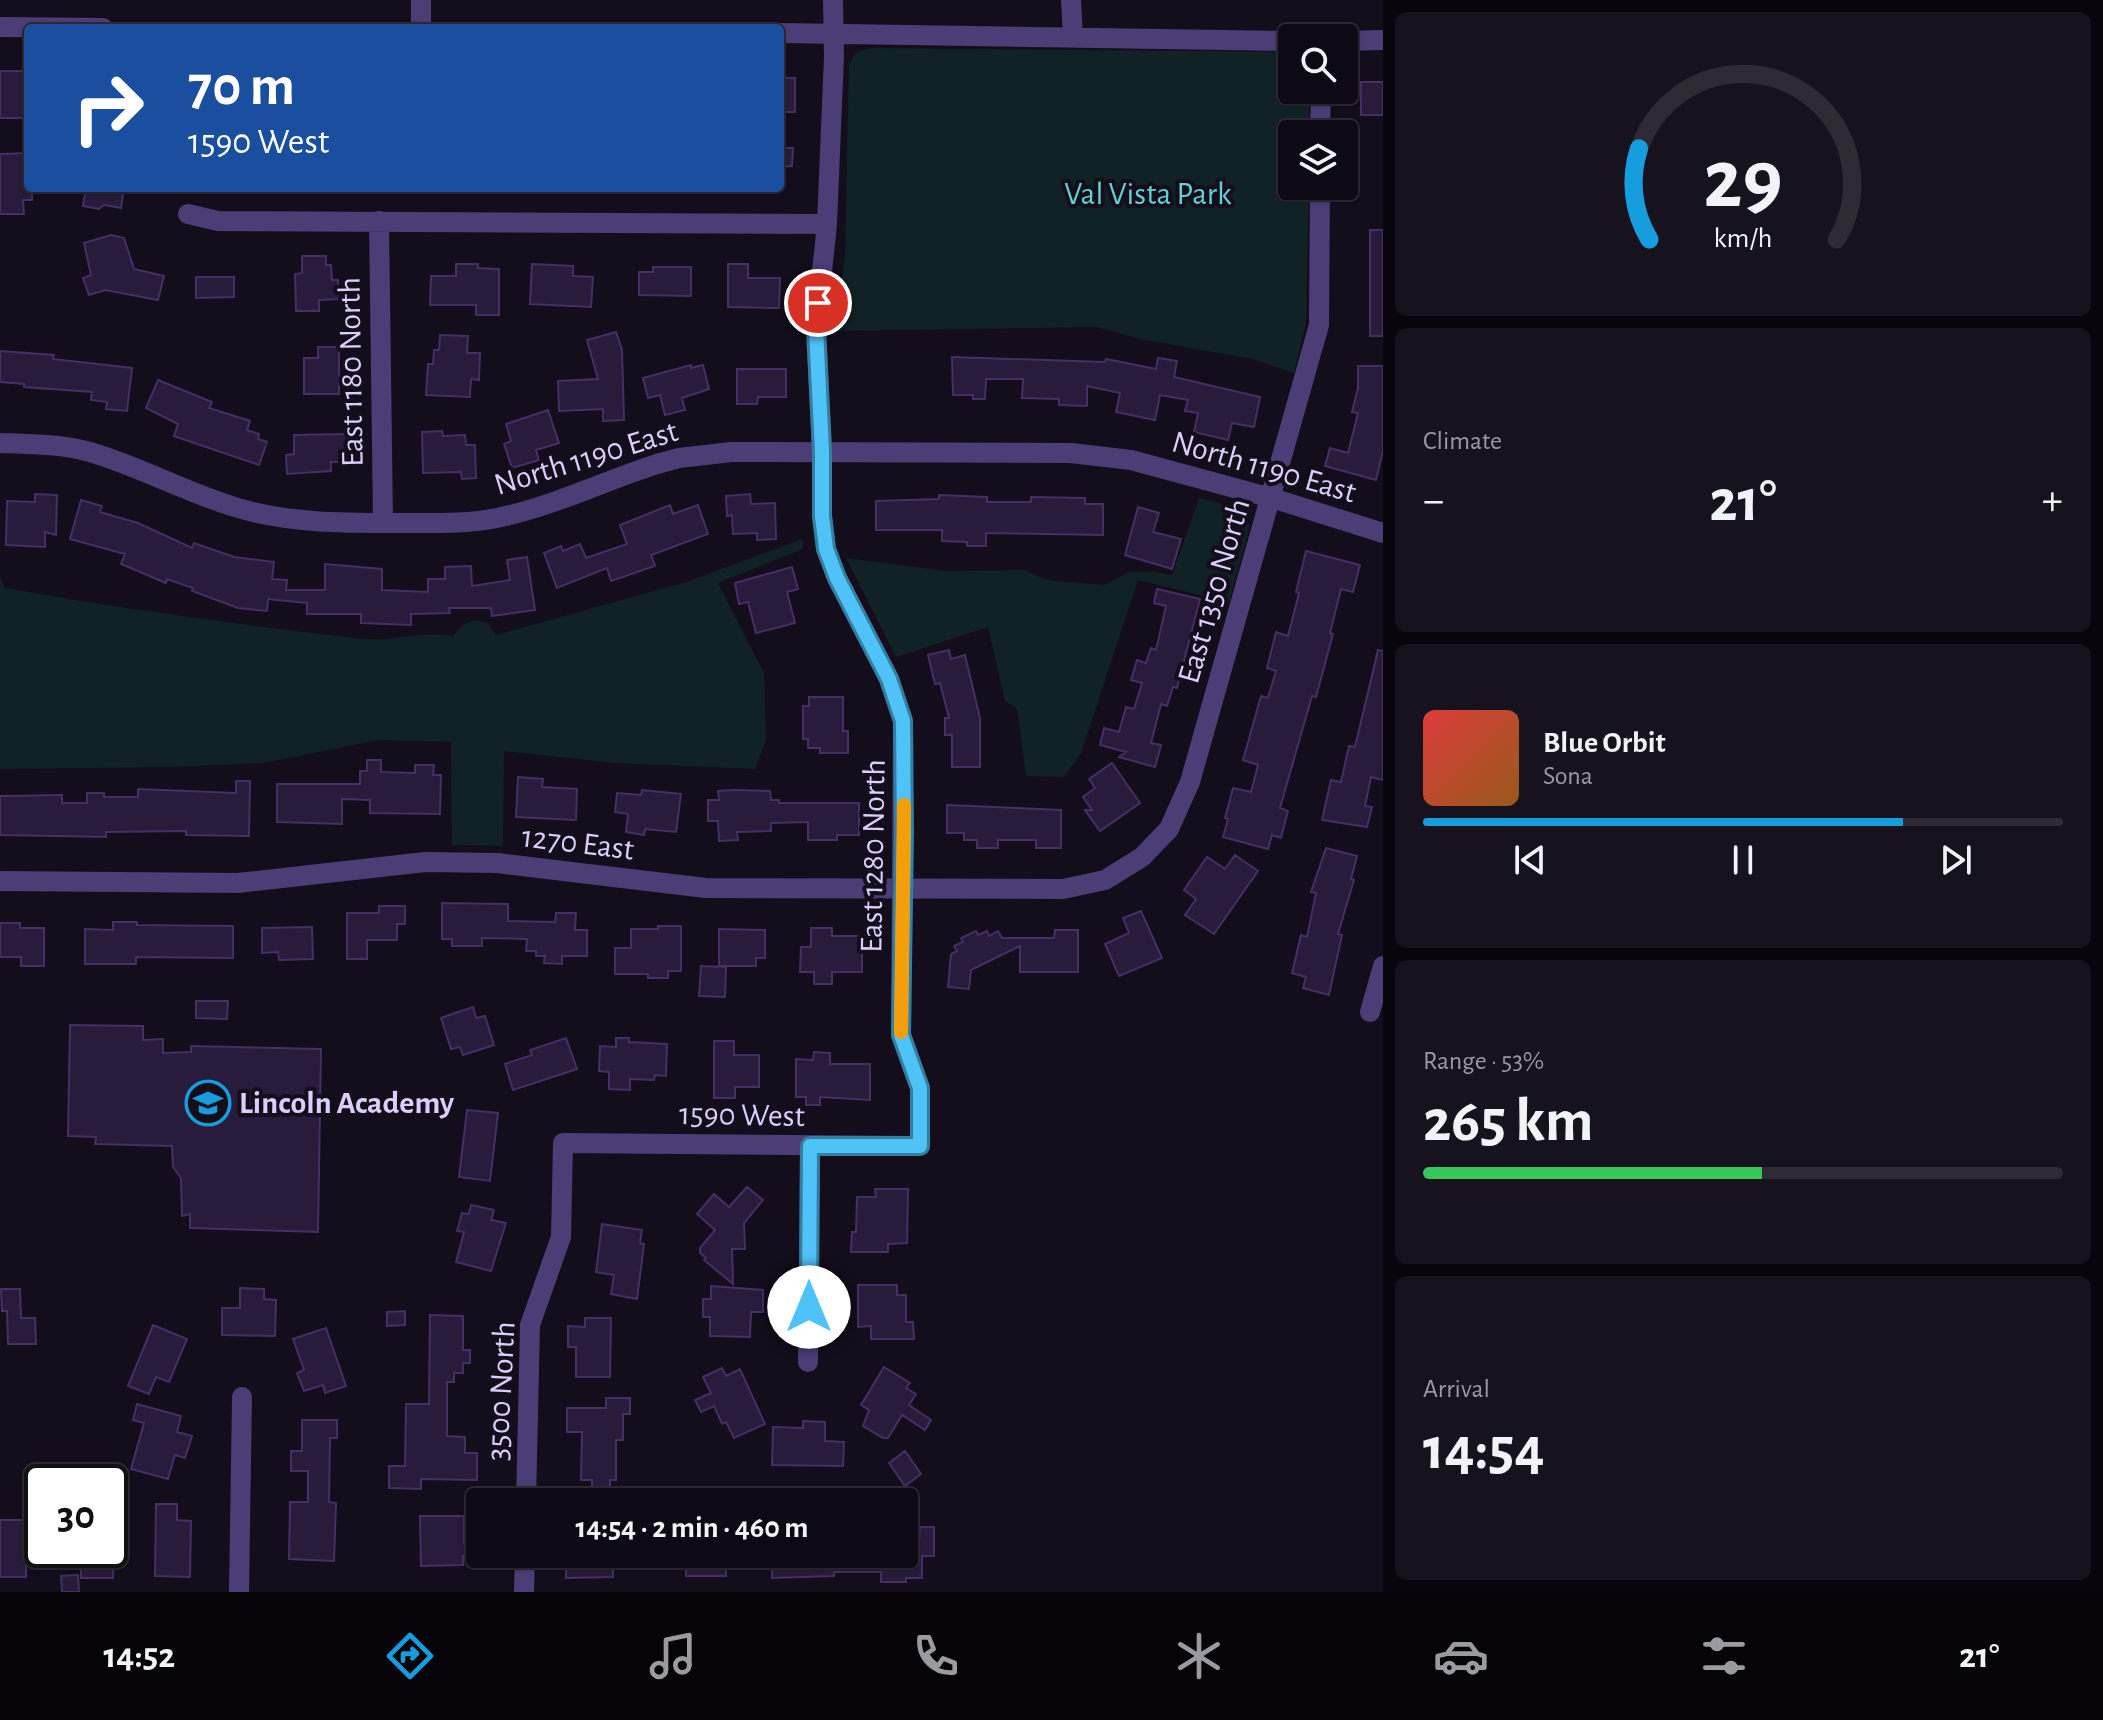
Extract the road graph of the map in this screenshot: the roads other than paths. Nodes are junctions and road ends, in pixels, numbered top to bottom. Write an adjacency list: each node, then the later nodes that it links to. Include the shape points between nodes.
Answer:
1 (421, 0): 4 (street)
2 (833, 0): 8 (street, East 1280 North)
3 (1071, 0): 9 (street)
4 (421, 24)
5 (0, 27): 6 (street)
6 (24, 27)
7 (784, 33): 8 (street)
8 (834, 33): 9 (street); 16 (street, East 1280 North)
9 (1073, 37): 11 (street)
10 (1383, 40): 12 (street)
11 (1278, 41)
12 (1358, 41)
13 (1320, 200): 19 (street, East 1350 North, via 1319,325)
14 (188, 214): 15 (street, via 218,221)
15 (379, 221): 16 (street); 20 (street, East 1180 North)
16 (827, 224): 18 (street, East 1280 North, via 816,329)
17 (0, 443): 20 (street, North 1190 East, via 88,451 269,516)
18 (822, 451): 19 (street, North 1190 East, via 1071,453 1131,460); 20 (street, North 1190 East, via 679,458 497,518); 24 (street, East 1280 North, via 826,549 889,679 903,721)
19 (1272, 498): 21 (street, North 1190 East); 22 (street, East 1350 North, via 1190,782 1169,829)
20 (383, 523)
21 (1383, 533)
22 (1142, 857): 24 (street, 1270 East, via 1105,880 1063,889)
23 (0, 881): 24 (street, 1270 East, via 238,883 425,862 497,863 706,888)
24 (903, 888): 29 (street, East 1280 North, via 901,1035 920,1088)
25 (1383, 966): 26 (street)
26 (1370, 1012)
27 (563, 1143): 28 (street, 1590 West); 32 (street, 3500 North, via 561,1237 530,1325)
28 (810, 1146): 29 (street, 1590 West); 30 (street)
29 (920, 1146)
30 (808, 1362)
31 (242, 1397): 34 (street)
32 (526, 1488)
33 (525, 1568): 35 (street)
34 (239, 1592)
35 (524, 1592)

